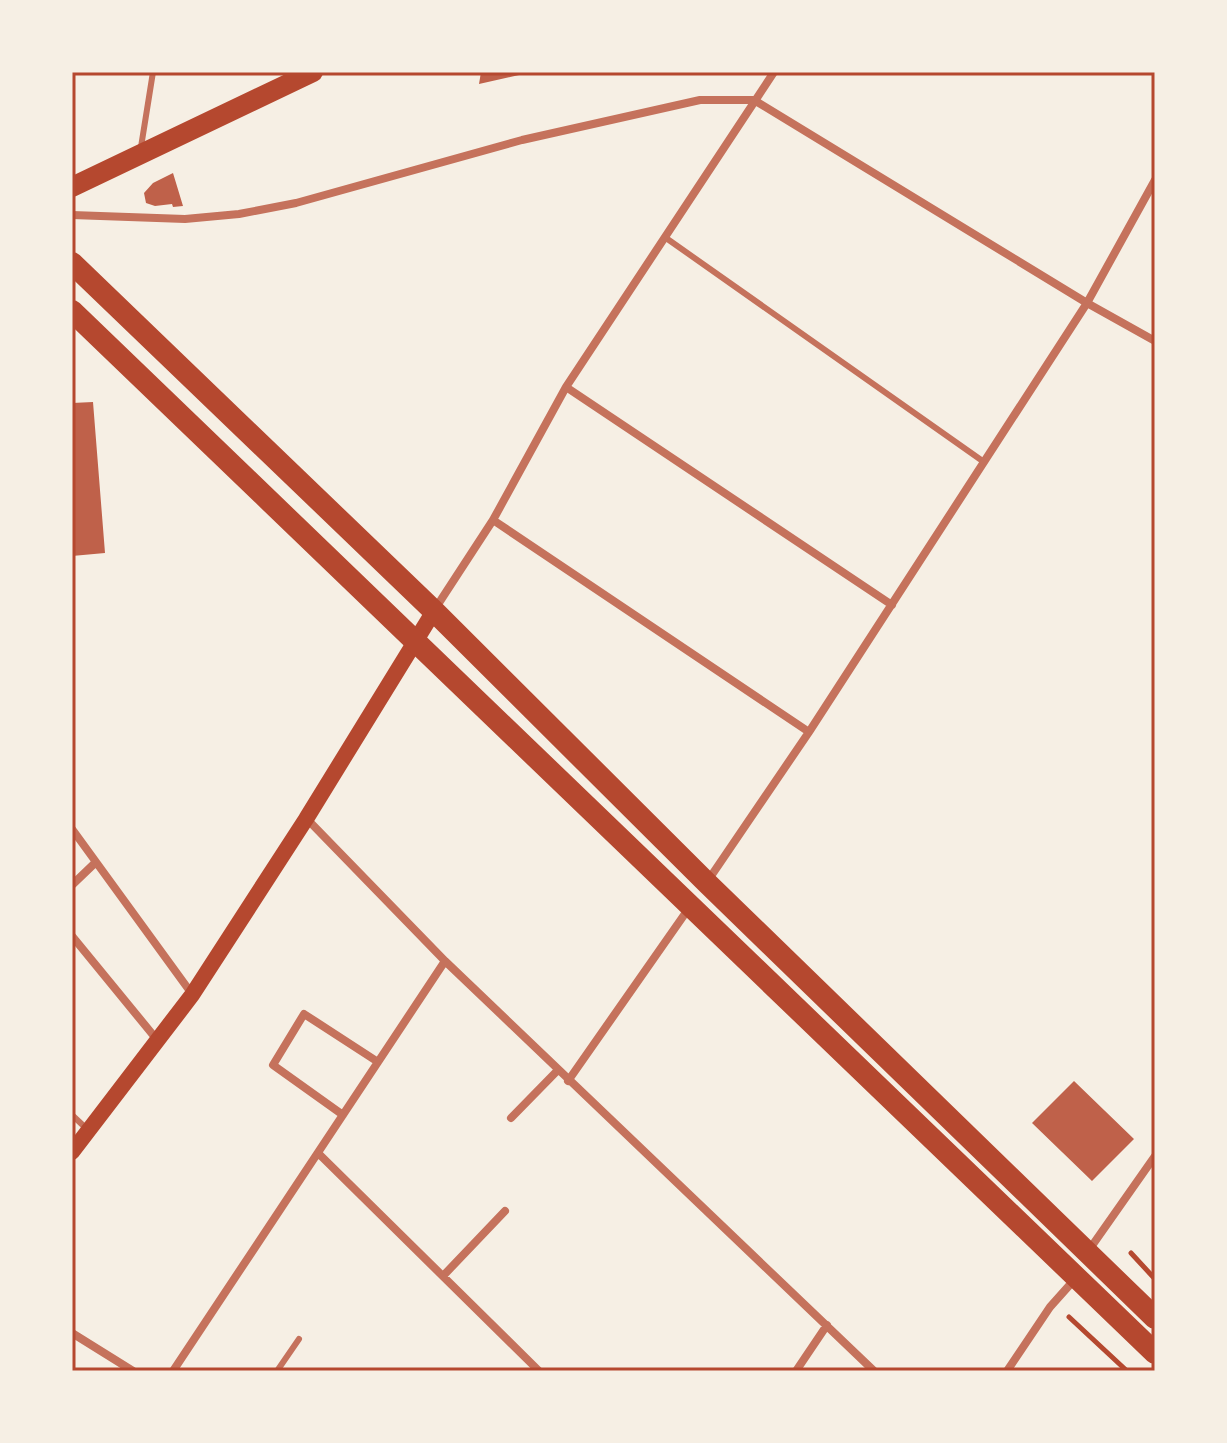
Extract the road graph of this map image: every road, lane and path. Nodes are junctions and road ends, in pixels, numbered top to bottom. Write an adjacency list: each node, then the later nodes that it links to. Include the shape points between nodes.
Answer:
1 (153, 72): 5 (lane)
2 (313, 72): 5 (main road)
3 (774, 72): 4 (street)
4 (754, 100): 8 (street, via 700,100 239,214 185,219); 9 (street); 11 (street)
5 (140, 155): 7 (main road)
6 (1155, 180): 11 (street)
7 (72, 187)
8 (72, 215)
9 (666, 238): 14 (street); 15 (lane)
10 (72, 263): 18 (highway)
11 (1087, 303): 13 (street); 15 (street)
12 (72, 311): 19 (highway)
13 (1155, 341)
14 (566, 387): 16 (street); 17 (street)
15 (984, 462): 17 (street)
16 (493, 520): 18 (street); 20 (street)
17 (892, 605): 20 (street)
18 (434, 611): 19 (main road); 24 (highway)
19 (414, 640): 21 (main road); 26 (highway)
20 (809, 732): 24 (street)
21 (306, 819): 28 (street); 29 (main road)
22 (72, 829): 23 (street)
23 (96, 862): 25 (street); 29 (street)
24 (707, 883): 44 (highway)
25 (72, 885)
26 (690, 907): 33 (street); 47 (highway)
27 (72, 936): 30 (street)
28 (445, 961): 31 (street); 32 (street)
29 (192, 995): 30 (main road)
30 (159, 1041): 37 (main road)
31 (378, 1062): 35 (street); 35 (street, via 304,1014 273,1065)
32 (557, 1071): 33 (street); 36 (street)
33 (568, 1081): 51 (street)
34 (72, 1115): 37 (lane)
35 (343, 1115): 39 (street)
36 (511, 1118)
37 (88, 1130): 38 (main road)
38 (72, 1152)
39 (318, 1153): 46 (street); 56 (street)
40 (1155, 1156): 41 (street)
41 (1147, 1168): 42 (street); 44 (street)
42 (1155, 1174)
43 (505, 1211): 46 (street)
44 (1086, 1253): 50 (highway)
45 (1131, 1253): 48 (path)
46 (443, 1276): 58 (street)
47 (1076, 1278): 54 (highway); 61 (street)
48 (1155, 1279)
49 (1069, 1317): 62 (path)
50 (1155, 1318)
51 (827, 1325): 59 (street); 60 (street)
52 (72, 1333): 55 (street)
53 (299, 1339): 57 (lane)
54 (1155, 1353)
55 (133, 1371)
56 (173, 1371)
57 (277, 1371)
58 (539, 1371)
59 (796, 1371)
60 (874, 1371)
61 (1007, 1371)
62 (1127, 1371)

